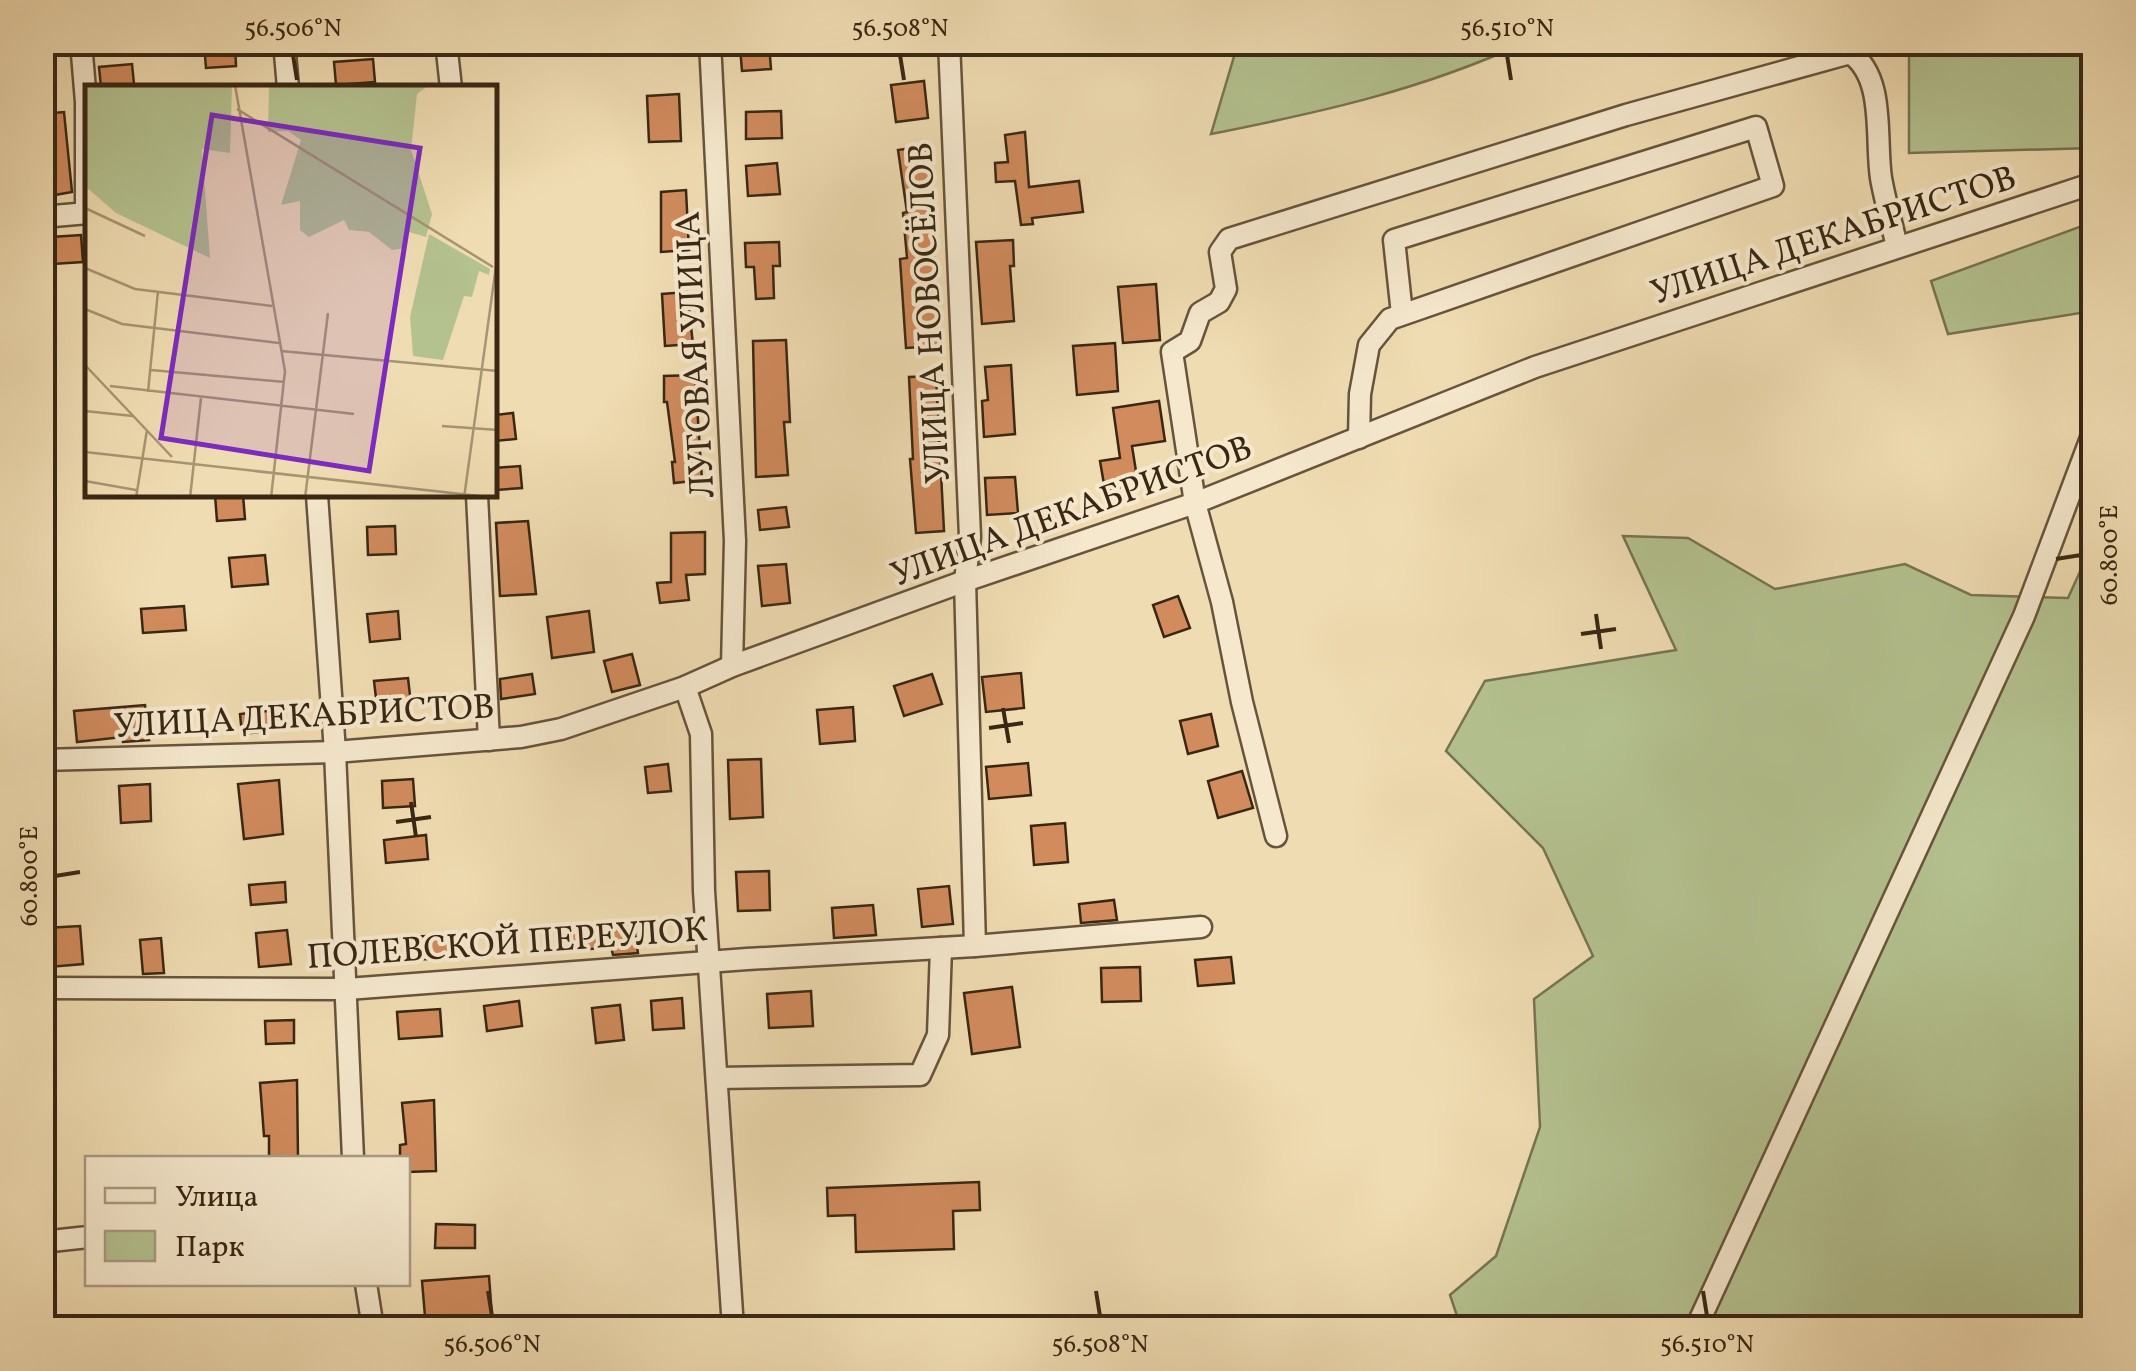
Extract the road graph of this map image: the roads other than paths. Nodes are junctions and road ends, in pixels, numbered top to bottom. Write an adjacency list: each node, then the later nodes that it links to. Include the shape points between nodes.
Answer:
1 (81, 42): 8 (street)
2 (284, 42): 6 (street)
3 (446, 42): 7 (street)
4 (710, 42): 20 (street, ЛУГОВАЯ УЛИЦА, via 736,541)
5 (948, 42): 19 (street, УЛИЦА НОВОСЁЛОВ, via 970,537)
6 (288, 85)
7 (452, 85)
8 (85, 90)
9 (2094, 182): 12 (street, УЛИЦА ДЕКАБРИСТОВ)
10 (85, 214): 11 (street)
11 (42, 217)
12 (1897, 247): 15 (street, УЛИЦА ДЕКАБРИСТОВ, via 1536,367); 18 (street, via 1872,86 1861,60 1850,53 1230,239 1220,252 1226,289 1200,314 1190,341 1172,352)
13 (1402, 314): 13 (street, via 1773,186 1756,127 1394,240); 15 (street, via 1369,345)
14 (2094, 430): 39 (street, via 2024,616)
15 (1359, 438): 18 (street, УЛИЦА ДЕКАБРИСТОВ)
16 (317, 498): 23 (street)
17 (477, 498): 22 (street)
18 (1195, 503): 19 (street, УЛИЦА ДЕКАБРИСТОВ); 25 (street)
19 (965, 581): 20 (street, УЛИЦА ДЕКАБРИСТОВ); 27 (street, УЛИЦА НОВОСЁЛОВ)
20 (732, 666): 21 (street, УЛИЦА ДЕКАБРИСТОВ)
21 (686, 687): 22 (street, УЛИЦА ДЕКАБРИСТОВ, via 561,729); 29 (street, via 701,734)
22 (489, 740): 23 (street, УЛИЦА ДЕКАБРИСТОВ)
23 (335, 752): 24 (street, УЛИЦА ДЕКАБРИСТОВ); 31 (street)
24 (42, 760)
25 (1276, 836)
26 (1201, 926): 27 (street, ПОЛЕВСКОЙ ПЕРЕУЛОК)
27 (975, 946): 28 (street, ПОЛЕВСКОЙ ПЕРЕУЛОК)
28 (940, 948): 29 (street, ПОЛЕВСКОЙ ПЕРЕУЛОК); 32 (street, via 938,1035 920,1074)
29 (710, 962): 31 (street, ПОЛЕВСКОЙ ПЕРЕУЛОК); 32 (street)
30 (42, 988): 31 (street, ПОЛЕВСКОЙ ПЕРЕУЛОК)
31 (348, 989): 33 (street)
32 (717, 1078): 38 (street)
33 (353, 1156)
34 (85, 1237): 35 (street)
35 (42, 1242)
36 (366, 1286): 37 (street)
37 (373, 1328)
38 (733, 1328)
39 (1696, 1328)

